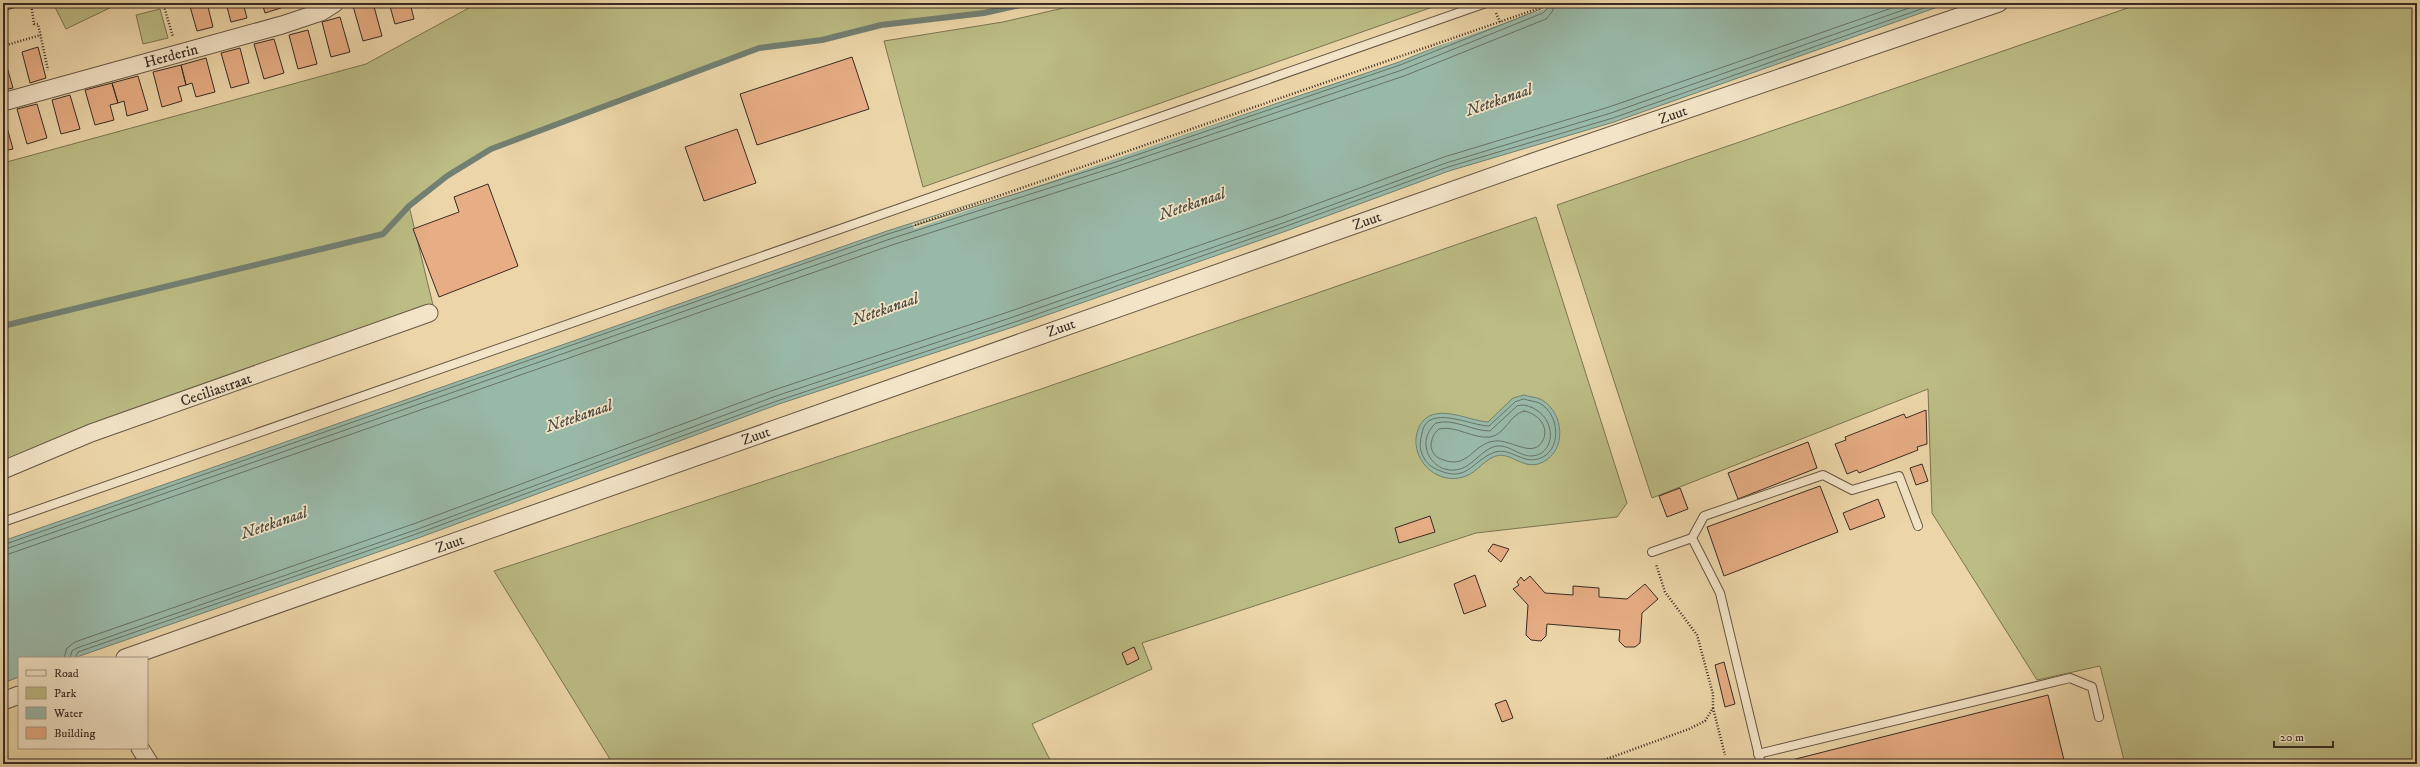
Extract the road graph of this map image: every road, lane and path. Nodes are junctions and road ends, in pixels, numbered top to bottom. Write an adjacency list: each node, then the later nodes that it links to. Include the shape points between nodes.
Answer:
1 (31, 3): 7 (path, via 34,24 38,24)
2 (163, 3): 9 (path)
3 (335, 3): 9 (street, Herderin, via 321,12 289,23)
4 (1486, 3): 15 (lane)
5 (1554, 3): 12 (path)
6 (1999, 3): 19 (street, Zuut, via 1533,162)
7 (40, 35): 8 (path); 10 (path)
8 (3, 46)
9 (177, 54): 10 (street, Herderin)
10 (51, 88): 11 (street, Herderin)
11 (3, 102)
12 (915, 225)
13 (429, 313): 14 (street, Ceciliastraat, via 91,433)
14 (3, 470)
15 (3, 522)
16 (1918, 526): 17 (lane, via 1899,476 1852,490 1823,475 1704,516)
17 (1692, 538): 18 (lane); 25 (lane, via 1720,592)
18 (1652, 552): 22 (path, via 1665,592 1697,635 1713,694)
19 (128, 657)
20 (18, 695): 21 (street)
21 (3, 701)
22 (1713, 708): 26 (path); 28 (path, via 1706,721 1689,729)
23 (2099, 717): 25 (lane, via 2092,687 2070,678)
24 (141, 749): 27 (street)
25 (1758, 754): 29 (lane)
26 (1725, 755)
27 (150, 764)
28 (1593, 764)
29 (1761, 764)

